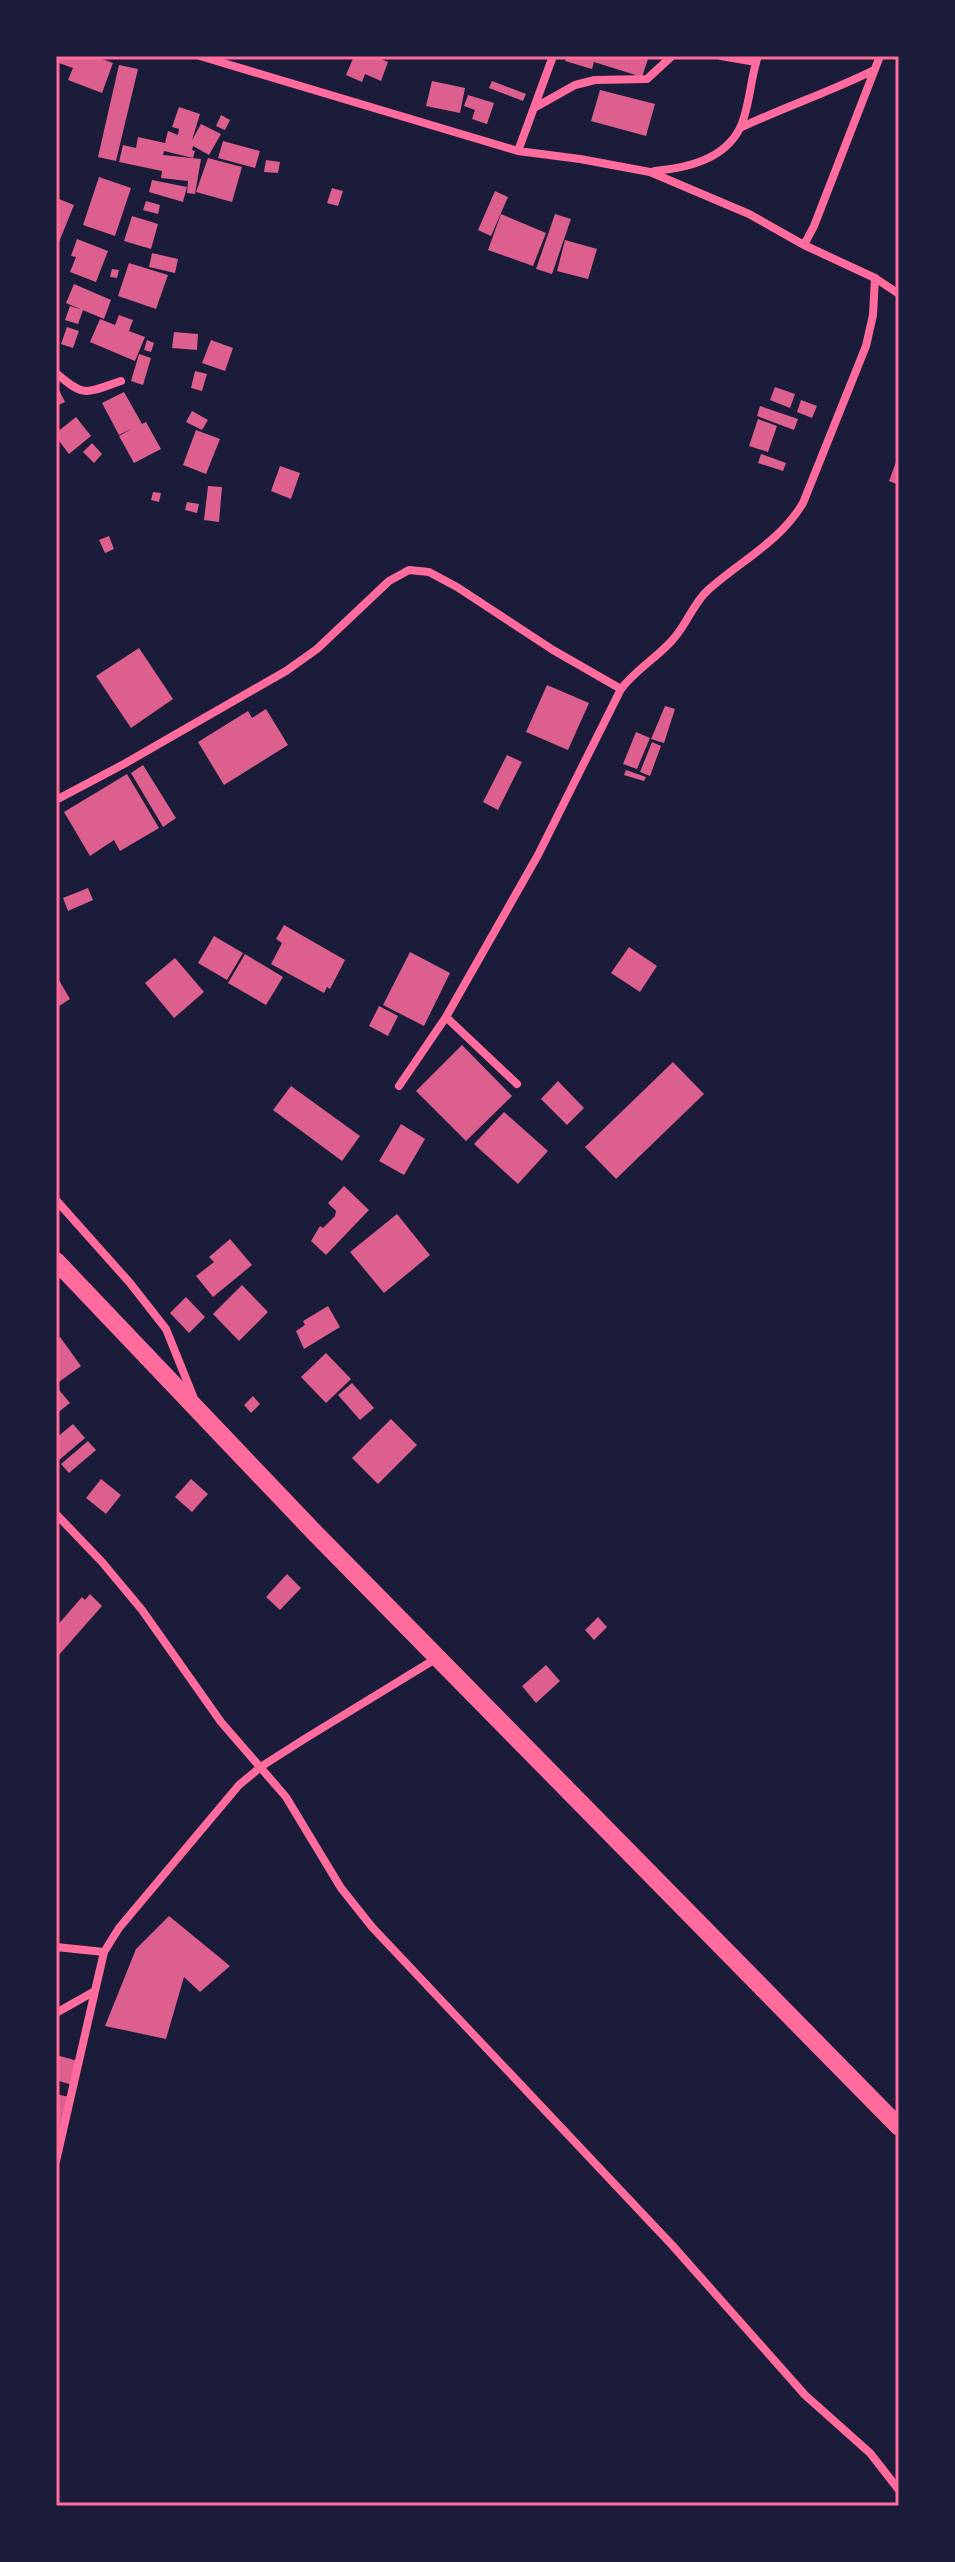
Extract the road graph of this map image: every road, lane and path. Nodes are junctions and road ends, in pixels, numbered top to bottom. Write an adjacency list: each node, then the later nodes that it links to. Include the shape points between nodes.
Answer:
1 (200, 56): 10 (street)
2 (553, 56): 8 (street)
3 (672, 56): 8 (street, via 647,79 575,85)
4 (721, 56): 6 (street)
5 (880, 56): 7 (street)
6 (757, 59): 9 (street)
7 (874, 70): 9 (street); 12 (street)
8 (534, 108): 10 (street)
9 (740, 128): 11 (street, via 701,163)
10 (518, 151): 11 (street)
11 (650, 172): 12 (street, via 749,214)
12 (804, 245): 13 (street)
13 (875, 278): 14 (street); 17 (street, via 866,346 798,512 762,549 703,595 674,639)
14 (899, 294)
15 (56, 373): 16 (street, via 72,388 87,392)
16 (121, 381)
17 (621, 689): 18 (street, via 457,587 429,572 409,570 389,581 286,671); 19 (street, via 538,855)
18 (56, 800)
19 (446, 1017): 20 (street); 21 (street)
20 (517, 1084)
21 (399, 1086)
22 (56, 1200): 24 (street, via 166,1329)
23 (57, 1265): 24 (highway)
24 (197, 1408): 26 (highway)
25 (56, 1514): 27 (street, via 142,1610 221,1722)
26 (438, 1658): 27 (street); 32 (highway)
27 (262, 1766): 29 (street, via 239,1785); 34 (street, via 372,1927 672,2245 805,2395 870,2453)
28 (56, 1947): 29 (street)
29 (104, 1952): 30 (street)
30 (95, 1991): 31 (street); 33 (street)
31 (56, 2013)
32 (899, 2127)
33 (56, 2161)
34 (899, 2490)

